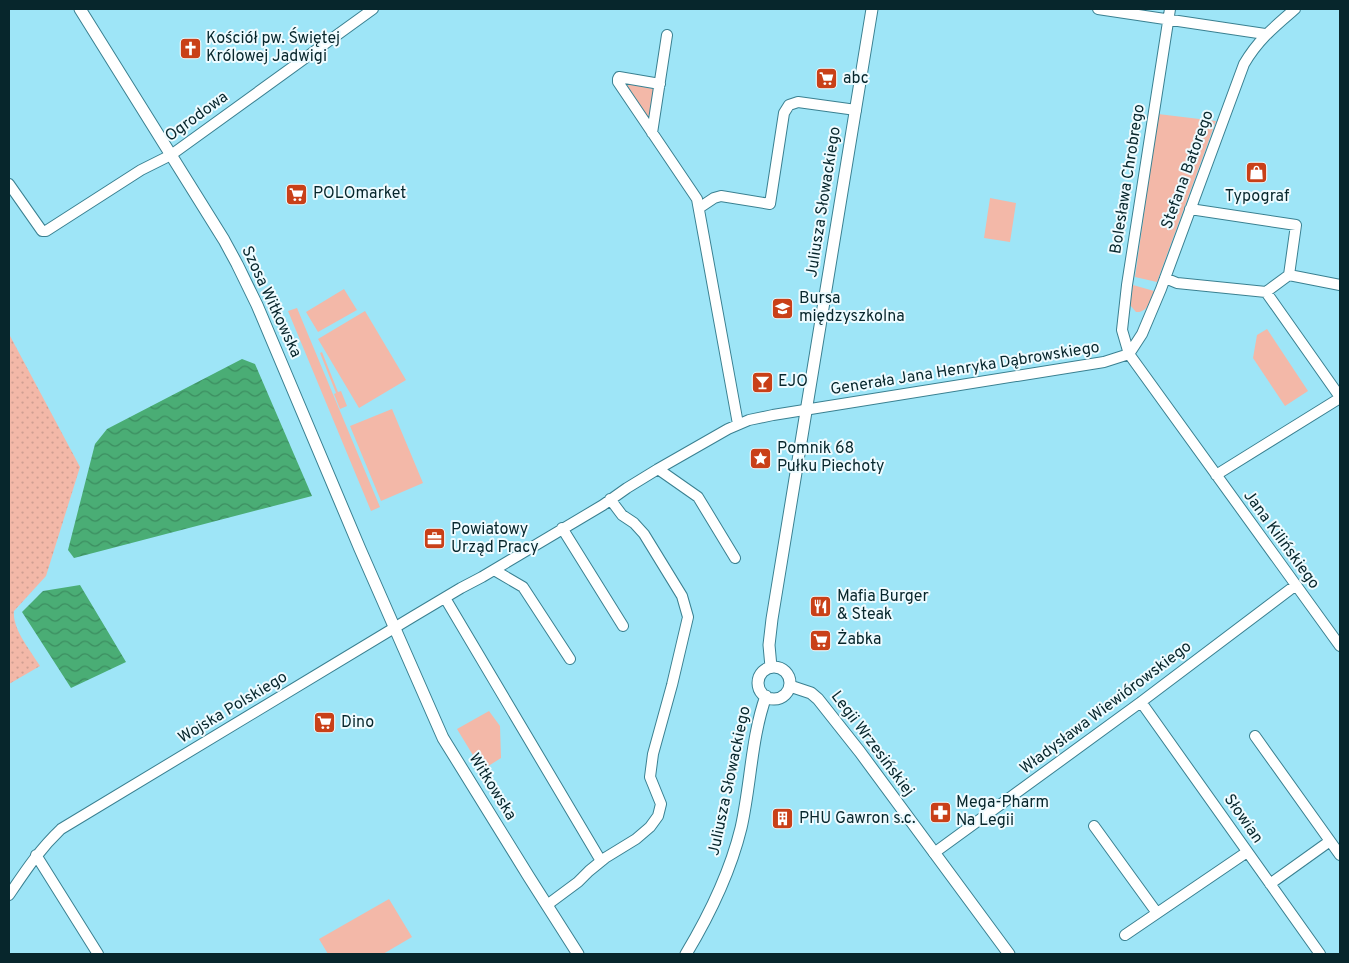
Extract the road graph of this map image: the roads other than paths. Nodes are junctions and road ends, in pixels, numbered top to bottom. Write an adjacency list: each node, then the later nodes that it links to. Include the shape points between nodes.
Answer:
1 (80, 9): 13 (street, Szosa Witkowska)
2 (373, 9): 6 (street, Ogrodowa)
3 (872, 9): 11 (street, Juliusza Słowackiego)
4 (1098, 9): 7 (street)
5 (1295, 9): 8 (street, Stefana Batorego)
6 (361, 12): 13 (street, Ogrodowa)
7 (1169, 14): 8 (street); 21 (street, Bolesława Chrobrego, via 1127,285 1122,330)
8 (1265, 34): 16 (street, Stefana Batorego, via 1244,64)
9 (667, 35): 10 (street)
10 (660, 84): 12 (street); 12 (street, via 618,79)
11 (856, 110): 15 (street, via 798,102 789,105 784,113 770,204 721,196); 23 (street, Juliusza Słowackiego)
12 (652, 133): 15 (street, via 697,199)
13 (171, 155): 14 (street, Ogrodowa, via 141,170 46,231 42,231); 34 (street, Szosa Witkowska, via 224,240 257,305)
14 (9, 184)
15 (699, 208): 24 (street)
16 (1190, 209): 17 (street, via 1296,225); 18 (street, Stefana Batorego)
17 (1289, 275): 19 (street); 20 (street)
18 (1165, 278): 20 (street, via 1177,283); 21 (street, Stefana Batorego, via 1142,334)
19 (1340, 285)
20 (1266, 292): 22 (street)
21 (1129, 354): 23 (street, Generała Jana Henryka Dąbrowskiego, via 1104,362); 26 (street, Jana Kilińskiego)
22 (1340, 397): 26 (street)
23 (806, 410): 24 (street, Wojska Polskiego); 37 (street, Juliusza Słowackiego, via 772,619)
24 (738, 424): 25 (street, Wojska Polskiego)
25 (658, 469): 27 (street, Wojska Polskiego); 29 (street, via 698,498)
26 (1216, 476): 31 (street, Jana Kilińskiego)
27 (610, 500): 28 (street, Wojska Polskiego); 48 (street, via 644,534 682,596 688,617 653,754 650,777 661,804 658,816 636,839)
28 (562, 528): 30 (street, Wojska Polskiego); 33 (street)
29 (735, 558)
30 (494, 570): 32 (street, Wojska Polskiego); 36 (street, via 523,587)
31 (1296, 585): 35 (street, Jana Kilińskiego); 40 (street, Władysława Wiewiórowskiego)
32 (445, 598): 34 (street, Wojska Polskiego); 48 (street)
33 (623, 626)
34 (395, 628): 46 (street, Wojska Polskiego, via 61,829); 51 (street, Witkowska, via 443,738)
35 (1340, 646)
36 (570, 659)
37 (771, 667): 38 (street, via 785,672); 39 (street, via 759,680 760,689)
38 (790, 686): 39 (street, via 780,697); 45 (street, Legii Wrzesińskiej, via 818,699)
39 (766, 696): 56 (street, Juliusza Słowackiego, via 754,739 748,792 732,858 707,918)
40 (1141, 702): 44 (street, Słowian); 45 (street, Władysława Wiewiórowskiego)
41 (1255, 736): 43 (street)
42 (1094, 826): 52 (street)
43 (1330, 841): 47 (street); 49 (street)
44 (1247, 852): 49 (street, Słowian); 52 (street)
45 (934, 854): 57 (street, Legii Wrzesińskiej)
46 (36, 855): 50 (street, Wojska Polskiego); 54 (street)
47 (1340, 855)
48 (602, 861): 51 (street)
49 (1270, 884): 58 (street, Słowian)
50 (9, 895)
51 (547, 905): 55 (street, Witkowska)
52 (1157, 913): 53 (street)
53 (1125, 936)
54 (98, 954)
55 (578, 954)
56 (686, 954)
57 (1009, 954)
58 (1320, 954)

